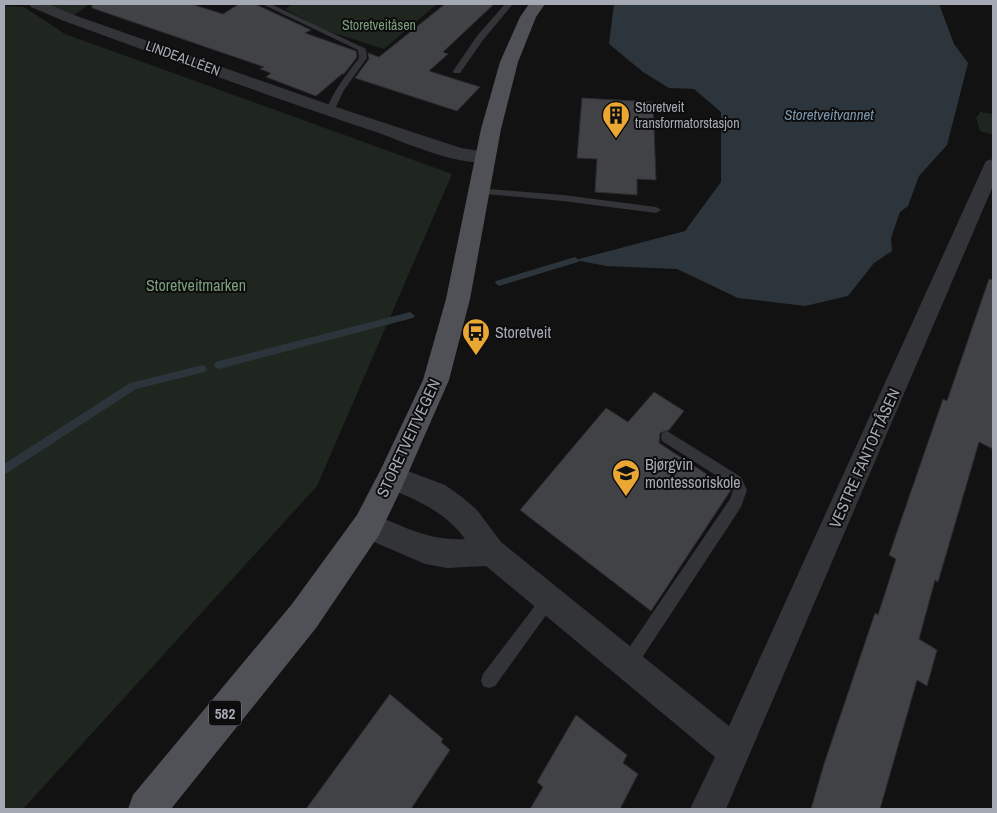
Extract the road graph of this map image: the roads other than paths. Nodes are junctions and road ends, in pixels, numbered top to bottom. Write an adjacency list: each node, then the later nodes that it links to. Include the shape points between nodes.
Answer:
1 (36, 4): 6 (street, LINDEALLÉEN)
2 (266, 4): 6 (lane, via 362,49 363,58 343,84)
3 (509, 4): 5 (lane)
4 (537, 4): 7 (main road, STORETVEITVEGEN / 582, via 509,62)
5 (457, 71)
6 (330, 112): 7 (street, LINDEALLÉEN, via 459,154)
7 (486, 157): 9 (main road, STORETVEITVEGEN / 582)
8 (993, 165): 18 (street, VESTRE FANTOFTÅSEN)
9 (478, 191): 10 (lane); 12 (main road, STORETVEITVEGEN / 582, via 458,300 436,380)
10 (656, 210)
11 (666, 437): 16 (lane, via 736,481 740,490 736,502)
12 (392, 476): 13 (main road, STORETVEITVEGEN / 582); 14 (street, via 435,494 452,506 467,518)
13 (368, 525): 14 (street, via 425,550 447,554); 19 (main road, STORETVEITVEGEN / 582, via 304,616)
14 (491, 552): 15 (street)
15 (549, 599): 16 (street); 17 (lane)
16 (628, 664): 18 (street)
17 (489, 680)
18 (735, 752): 20 (street, VESTRE FANTOFTÅSEN)
19 (146, 809)
20 (708, 809)

